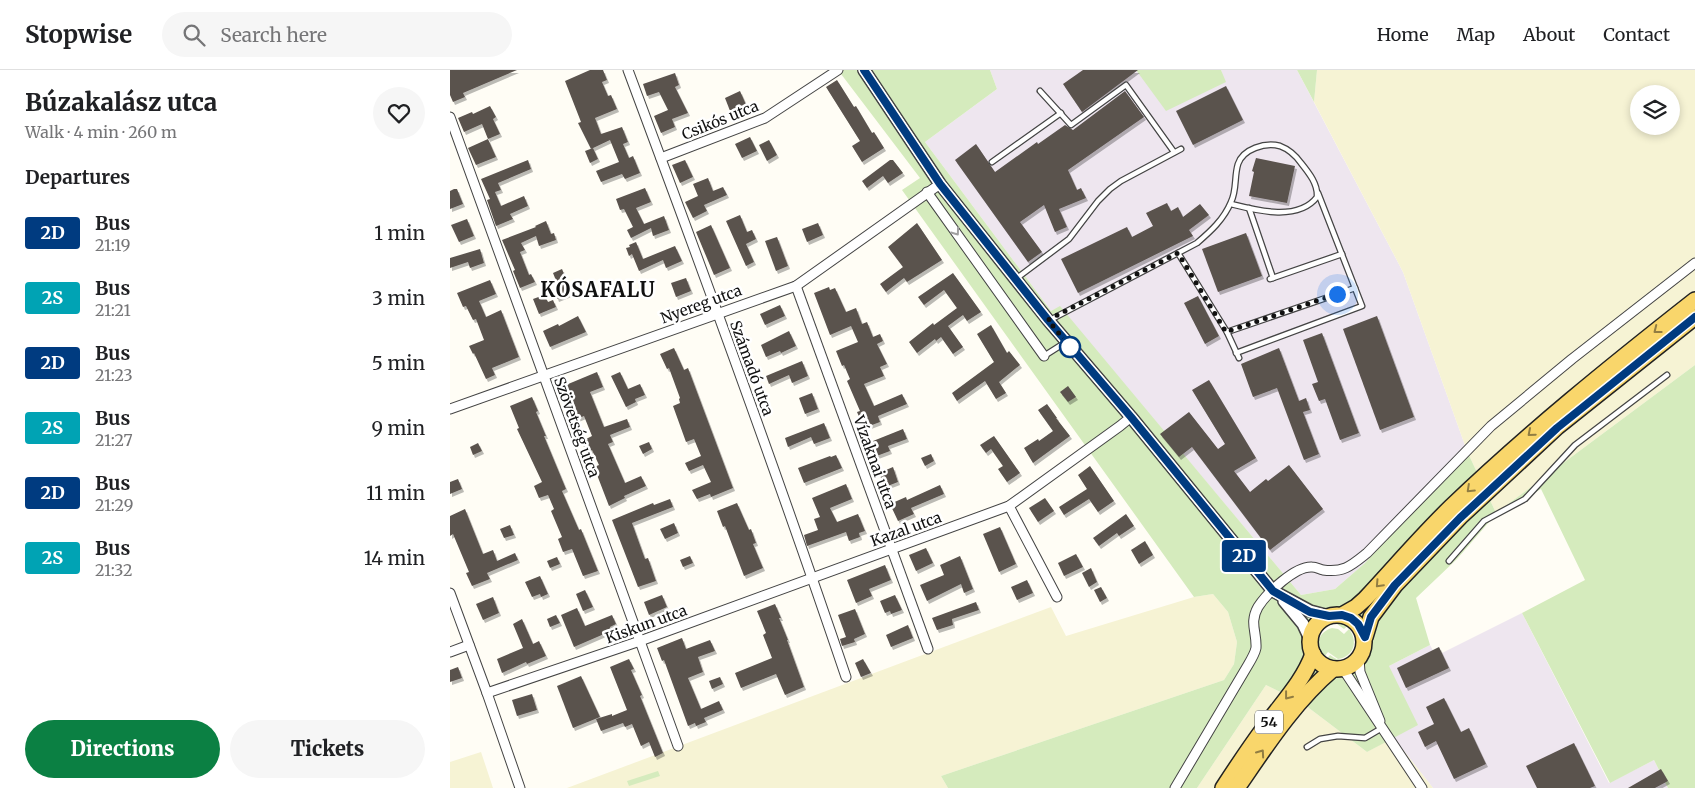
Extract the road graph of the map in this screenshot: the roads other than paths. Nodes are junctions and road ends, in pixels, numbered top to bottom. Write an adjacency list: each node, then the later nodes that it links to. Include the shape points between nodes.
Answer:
1 (628, 70): 9 (street, Számadó utca)
2 (838, 70): 9 (street, Csikós utca, via 765,118)
3 (864, 70): 11 (street)
4 (1040, 91): 5 (lane)
5 (1061, 113): 8 (lane, via 1071,124 1126,85); 10 (lane)
6 (450, 117): 31 (street, Szövetség utca)
7 (1181, 149): 8 (lane)
8 (1174, 152): 19 (lane, via 1110,189 1069,238)
9 (660, 158): 23 (street, Számadó utca)
10 (992, 162)
11 (940, 184): 13 (street, Nyereg utca); 19 (street)
12 (1317, 191): 14 (lane, via 1312,178 1294,155 1280,146 1264,146 1251,150 1240,159); 15 (lane, via 1310,204 1288,211); 17 (lane)
13 (927, 192): 20 (street, Nyereg utca); 29 (street, one-way to 29)
14 (1231, 204): 15 (lane); 16 (lane, via 1208,234)
15 (1249, 208): 17 (lane, via 1272,279)
16 (1178, 253): 25 (lane); 26 (lane)
17 (1342, 254): 21 (lane)
18 (1695, 264): 40 (street, via 1491,426 1350,567 1337,570 1312,566 1302,568 1291,573)
19 (1016, 279): 25 (street)
20 (796, 286): 23 (street, Nyereg utca); 36 (street, Vízaknai utca)
21 (1355, 288): 26 (lane); 28 (lane, via 1362,306)
22 (1695, 300): 42 (main road, one-way to 42, via 1612,365 1506,456 1356,607)
23 (718, 312): 31 (street, Nyereg utca); 38 (street, Számadó utca)
24 (1695, 317): 43 (main road, via 1557,428 1460,518 1395,585 1371,617)
25 (1048, 320): 27 (street)
26 (1226, 332): 28 (lane)
27 (1066, 342): 29 (lane); 34 (street)
28 (1236, 353): 30 (lane)
29 (1044, 356)
30 (1239, 358)
31 (544, 375): 33 (street, Nyereg utca); 45 (street, Szövetség utca)
32 (1667, 375): 37 (lane, via 1575,445 1525,499 1484,521)
33 (450, 410)
34 (1131, 417): 35 (street, Kazal utca); 40 (street)
35 (1009, 506): 36 (street, Kazal utca); 41 (street)
36 (892, 549): 38 (street, Kazal utca); 47 (street, Vízaknai utca)
37 (1449, 561)
38 (812, 578): 45 (street, Kiskun utca); 52 (street, Számadó utca)
39 (450, 593): 46 (street)
40 (1276, 594): 42 (street, via 1310,612); 44 (street, via 1303,624); 58 (street, via 1259,606 1253,628 1256,649)
41 (1057, 598)
42 (1335, 615): 43 (main road, via 1351,618); 44 (main road, via 1316,624)
43 (1365, 637): 50 (main road)
44 (1310, 638): 49 (main road)
45 (640, 640): 53 (street, Kiskun utca); 55 (street, Szövetség utca)
46 (469, 645): 48 (street); 53 (street)
47 (928, 649)
48 (450, 652)
49 (1313, 654): 51 (main road, via 1319,662); 59 (main road, 54, one-way to 59, via 1295,688)
50 (1359, 659): 51 (main road, 54); 54 (street, via 1360,672)
51 (1338, 669): 54 (street); 60 (main road, 54, one-way to 51, via 1286,719 1320,679)
52 (846, 677)
53 (487, 693): 57 (street)
54 (1382, 728): 56 (lane, via 1365,738 1338,736 1320,739); 61 (street)
55 (678, 746)
56 (1307, 747)
57 (520, 788)
58 (1175, 788)
59 (1223, 788)
60 (1237, 788)
61 (1422, 788)

